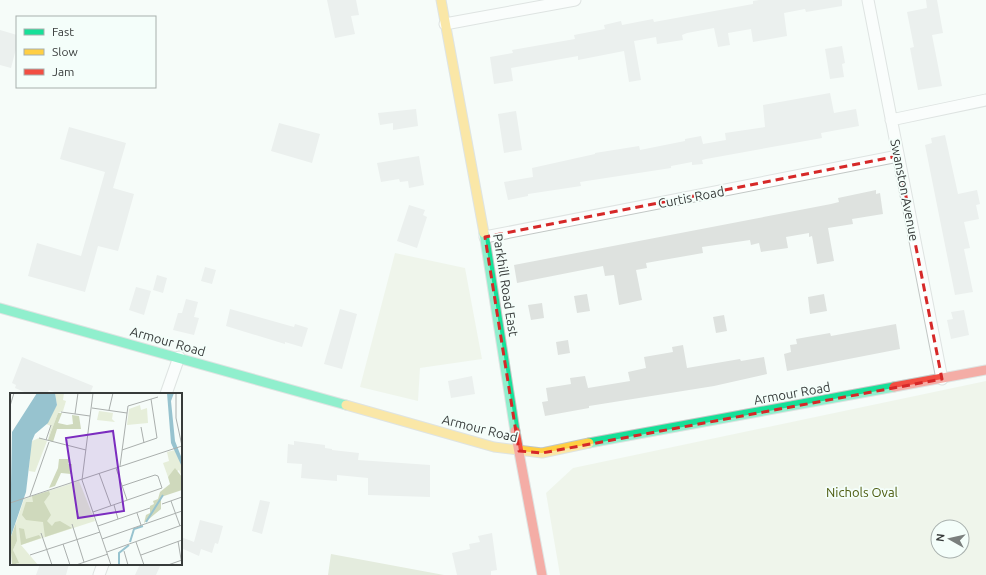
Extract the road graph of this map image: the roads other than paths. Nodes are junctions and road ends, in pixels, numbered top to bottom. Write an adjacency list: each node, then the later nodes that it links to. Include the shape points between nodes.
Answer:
1 (441, 0): 4 (main road, Parkhill Road East)
2 (575, 0): 4 (street)
3 (868, 0): 6 (street, Swanston Avenue)
4 (446, 24): 8 (main road, Parkhill Road East)
5 (986, 100): 6 (street)
6 (891, 120): 7 (street, Swanston Avenue)
7 (898, 156): 8 (street, Curtis Road); 12 (street, Swanston Avenue)
8 (485, 237): 14 (main road, Parkhill Road East)
9 (0, 308): 10 (main road, Armour Road)
10 (179, 357): 13 (street); 14 (main road, Armour Road, via 486,445)
11 (986, 370): 12 (main road, Armour Road)
12 (942, 379): 14 (main road, Armour Road, via 542,453)
13 (166, 393)
14 (519, 451): 17 (main road, Parkhill Road East)
15 (103, 565): 16 (street)
16 (99, 575)
17 (542, 575)

